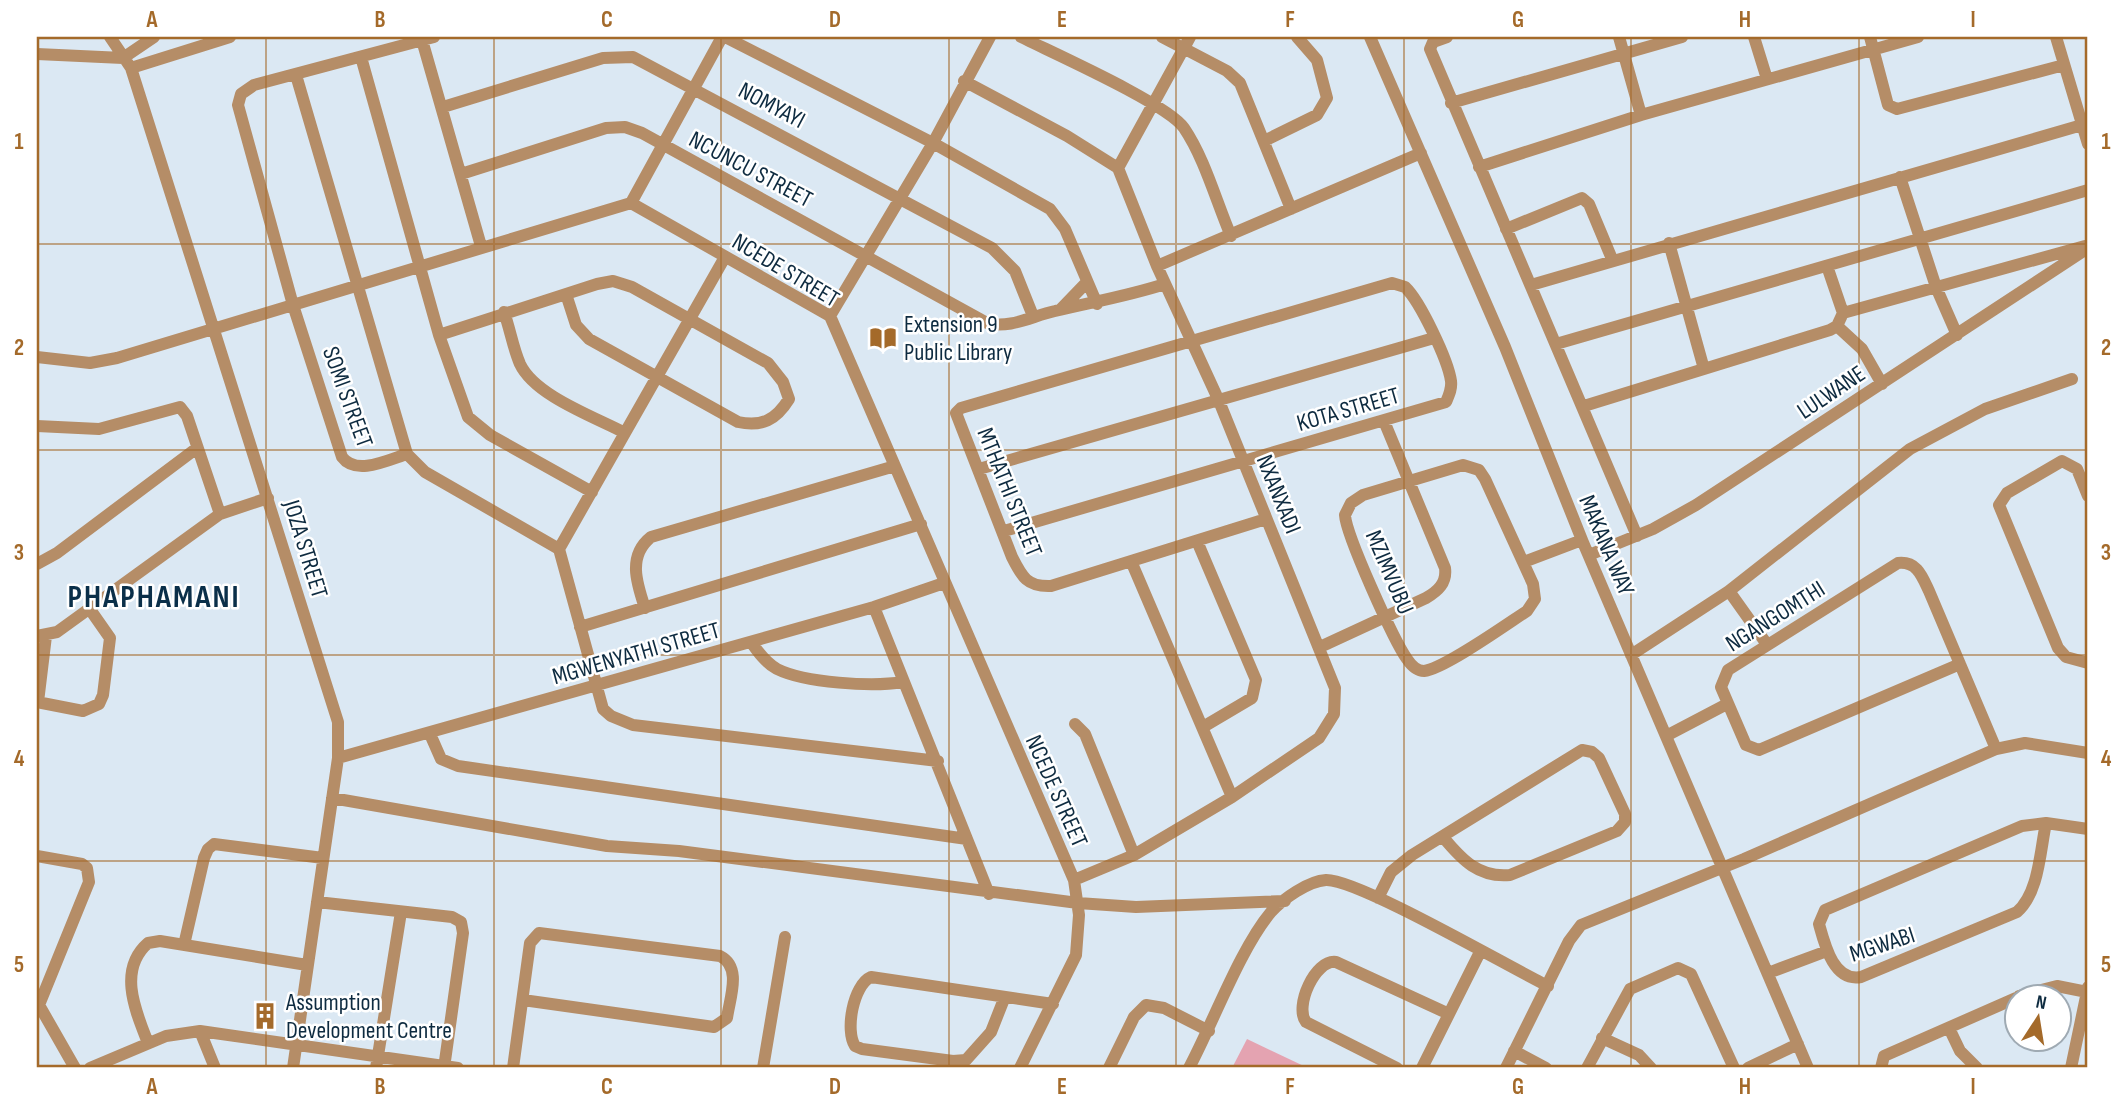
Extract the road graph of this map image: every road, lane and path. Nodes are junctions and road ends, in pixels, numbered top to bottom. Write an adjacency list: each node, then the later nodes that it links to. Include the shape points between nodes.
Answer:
1 (110, 37): 22 (street, JOZA STREET)
2 (154, 37): 22 (street)
3 (230, 37): 22 (street)
4 (723, 37): 27 (street); 34 (street)
5 (990, 37): 26 (street)
6 (1021, 37): 29 (street)
7 (1162, 37): 17 (street)
8 (1297, 37): 33 (street, via 1317,60 1327,98 1317,115)
9 (1370, 37): 37 (street, MAKANA WAY)
10 (1447, 37): 28 (street, via 1433,42 1430,49)
11 (1619, 37): 20 (street)
12 (1682, 37): 20 (street)
13 (1755, 37): 25 (street)
14 (1918, 37): 18 (street)
15 (2056, 37): 23 (street)
16 (428, 38): 21 (street); 30 (street)
17 (1187, 43): 29 (street); 33 (street, via 1240,83)
18 (1871, 43): 23 (street, via 1888,105 1897,109); 25 (street)
19 (40, 53): 22 (street)
20 (1624, 54): 28 (street); 31 (street)
21 (361, 57): 24 (street); 55 (street)
22 (127, 63): 75 (street, JOZA STREET)
23 (2064, 65): 32 (street)
24 (296, 75): 62 (street); 66 (street, SOMI STREET, via 254,85 239,99)
25 (1767, 79): 31 (street)
26 (964, 81): 34 (street); 39 (street)
27 (694, 88): 30 (street, NOMYAYI, via 633,57 616,55); 36 (street); 43 (street, NOMYAYI)
28 (1451, 103): 38 (street)
29 (1153, 104): 39 (street); 47 (street, via 1184,127)
30 (443, 107): 40 (street)
31 (1641, 115): 38 (street)
32 (2082, 125): 35 (street); 41 (street)
33 (1265, 141): 45 (street)
34 (933, 143): 43 (street); 58 (street, via 1050,209 1065,229)
35 (2088, 144)
36 (663, 145): 40 (street, NCUNCU STREET, via 633,129 606,128); 44 (street); 52 (street, NCUNCU STREET)
37 (1421, 153): 45 (street); 105 (street, MAKANA WAY, via 1505,347)
38 (1479, 167): 46 (street)
39 (1118, 168): 56 (street, NXANXADI)
40 (461, 174): 50 (street)
41 (1900, 177): 48 (street); 49 (street)
42 (2088, 190): 48 (street)
43 (901, 197): 52 (street); 72 (street, NOMYAYI, via 1007,260)
44 (631, 203): 50 (street); 53 (street, NCEDE STREET)
45 (1291, 209): 47 (street)
46 (1506, 229): 54 (street, via 1582,198 1589,204); 61 (street)
47 (1231, 236): 56 (street)
48 (1919, 237): 57 (street); 63 (street)
49 (1670, 243): 54 (street); 67 (street)
50 (481, 246): 55 (street)
51 (2088, 247): 63 (street); 77 (street, LULWANE)
52 (866, 255): 71 (street); 72 (street, NCUNCU STREET, via 976,318 1007,326)
53 (724, 257): 71 (street, NCEDE STREET); 73 (street)
54 (1612, 260): 61 (street)
55 (419, 265): 62 (street); 76 (street)
56 (1157, 266): 60 (street, NXANXADI)
57 (1827, 266): 67 (street); 70 (street)
58 (1087, 282): 65 (street); 68 (street)
59 (1392, 283): 78 (street, KOTA STREET, via 1410,291); 79 (street, MTHATHI STREET)
60 (1165, 285): 65 (street); 79 (street, NXANXADI)
61 (1531, 285): 80 (street)
62 (356, 286): 66 (street); 92 (street)
63 (1936, 287): 70 (street); 77 (street)
64 (566, 294): 69 (street); 73 (street, via 613,281 632,286); 83 (street, via 581,332)
65 (1097, 304): 68 (street)
66 (293, 305): 75 (street); 92 (street, SOMI STREET, via 346,462 367,466)
67 (1687, 307): 80 (street); 82 (street)
68 (1061, 310): 72 (street)
69 (504, 312): 76 (street); 90 (street, via 528,376 560,400)
70 (1843, 313): 74 (street)
71 (830, 316): 94 (street, NCEDE STREET)
72 (1033, 316)
73 (688, 319): 83 (street); 83 (street, via 768,363 789,399 773,419 750,425)
74 (1837, 326): 82 (street, via 1821,335); 85 (street, via 1862,349)
75 (214, 328): 81 (street, via 90,363); 99 (street, JOZA STREET)
76 (439, 335): 97 (street, via 470,421)
77 (1957, 335): 85 (street, LULWANE)
78 (1434, 338): 86 (street); 88 (street, KOTA STREET, via 1451,377 1446,402)
79 (1192, 341): 86 (street, NXANXADI); 95 (street, MTHATHI STREET, via 961,408 956,419)
80 (1556, 344): 87 (street)
81 (37, 357)
82 (1704, 369): 87 (street)
83 (657, 376): 90 (street)
84 (2072, 379): 113 (street, via 1985,409 1910,449)
85 (1882, 384): 104 (street, LULWANE, via 1706,499)
86 (1219, 401): 93 (street, NXANXADI); 95 (street)
87 (1584, 406): 104 (street)
88 (1384, 421): 93 (street, KOTA STREET); 96 (street)
89 (37, 426): 91 (street, via 99,429 180,407)
90 (625, 433): 97 (street)
91 (197, 448): 100 (street); 111 (street)
92 (407, 454): 107 (street, SOMI STREET, via 425,472)
93 (1242, 461): 101 (street, NXANXADI); 103 (street, KOTA STREET)
94 (895, 466): 102 (street, NCEDE STREET); 116 (street, via 651,537 641,547 636,564)
95 (979, 469): 103 (street, MTHATHI STREET)
96 (1409, 481): 110 (street, MZIMVUBU, via 1452,466 1479,470); 117 (street, via 1445,568 1439,589); 117 (street, MZIMVUBU, via 1356,498 1345,515)
97 (593, 492): 107 (street)
98 (2088, 496): 124 (street, via 2077,469 2062,461 2007,493 1999,505 2058,648 2066,657)
99 (268, 498): 100 (street); 136 (street, JOZA STREET, via 335,711)
100 (219, 514): 115 (street)
101 (1266, 519): 106 (street, MTHATHI STREET); 122 (street, NXANXADI)
102 (921, 524): 112 (street, NCEDE STREET); 116 (street)
103 (1004, 531): 109 (street, MTHATHI STREET, via 1023,579 1034,586 1051,586)
104 (1637, 536): 108 (street, LULWANE)
105 (1581, 540): 108 (street, MAKANA WAY); 110 (street)
106 (1197, 541): 109 (street, MTHATHI STREET); 131 (street, via 1256,680 1252,698)
107 (559, 549): 118 (street)
108 (1589, 555): 123 (street, MAKANA WAY)
109 (1131, 561): 131 (street)
110 (1524, 562): 117 (street, MZIMVUBU, via 1536,594 1531,608 1432,668 1423,671 1412,665)
111 (37, 564)
112 (944, 583): 114 (street, MGWENYATHI STREET); 148 (street, NCEDE STREET)
113 (1729, 591): 121 (street); 123 (street)
114 (874, 607): 120 (street, MGWENYATHI STREET); 126 (street)
115 (89, 608): 119 (street); 128 (street, via 110,638 99,704 83,711)
116 (645, 608): 118 (street)
117 (1385, 618): 122 (street)
118 (580, 627): 127 (street)
119 (41, 636): 128 (street)
120 (751, 642): 126 (street, via 768,663 785,673 858,684); 127 (street, MGWENYATHI STREET)
121 (1766, 643): 125 (street, NGANGOMTHI, via 1898,563 1907,562 1919,570); 129 (street, NGANGOMTHI, via 1723,676 1721,687)
122 (1320, 647): 139 (street, NXANXADI, via 1335,688 1336,705 1328,727 1319,738)
123 (1631, 654): 133 (street, MAKANA WAY)
124 (2088, 663)
125 (1960, 664): 129 (street, NGANGOMTHI, via 1767,749 1746,746); 134 (street, NGANGOMTHI)
126 (903, 682): 137 (street)
127 (594, 687): 132 (street, MGWENYATHI STREET); 137 (street, via 603,709 633,724)
128 (38, 702)
129 (1727, 704): 133 (street)
130 (1075, 724): 144 (street, via 1085,734)
131 (1203, 727): 139 (street)
132 (430, 734): 136 (street, MGWENYATHI STREET); 143 (street, via 441,759 458,766)
133 (1666, 736): 147 (street, MAKANA WAY)
134 (1996, 749): 135 (street, via 2025,743); 147 (street)
135 (2088, 753)
136 (338, 758): 138 (street, JOZA STREET)
137 (938, 761): 143 (street)
138 (332, 797): 146 (street, JOZA STREET); 149 (street, via 619,848 679,851)
139 (1233, 797): 144 (street, NXANXADI)
140 (2046, 823): 141 (street); 157 (street, MGWABI, via 2022,826 1825,911 1819,924); 157 (street, MGWABI, via 2031,892 2017,912 1853,979 1841,974)
141 (2088, 829)
142 (1443, 837): 142 (street, via 1582,750 1599,758 1625,814 1617,831 1510,875 1494,877 1481,872 1461,860); 150 (street, via 1391,872)
143 (967, 839): 149 (street)
144 (1134, 855): 148 (street, NXANXADI)
145 (37, 856): 167 (street, via 82,864 89,874)
146 (323, 859): 152 (street, JOZA STREET); 156 (street, via 214,844 204,858)
147 (1722, 869): 160 (street, MAKANA WAY); 161 (street, via 1581,925)
148 (1073, 880): 153 (street, NCEDE STREET)
149 (989, 894): 153 (street)
150 (1378, 898): 151 (street, via 1326,880); 158 (street)
151 (1284, 901): 153 (street, via 1136,907); 171 (street, via 1255,935)
152 (317, 902): 154 (street); 159 (street, JOZA STREET)
153 (1077, 903): 165 (street, NCEDE STREET, via 1076,956)
154 (401, 912): 177 (street); 182 (street, via 452,917 462,926)
155 (785, 937): 184 (street)
156 (184, 945): 159 (street); 173 (street, via 148,943 137,956 130,991)
157 (1827, 951): 160 (street)
158 (1480, 952): 161 (street); 168 (street)
159 (307, 965): 175 (street, JOZA STREET)
160 (1768, 972): 174 (street, MAKANA WAY)
161 (1548, 986): 176 (street)
162 (2088, 989): 199 (street)
163 (1004, 999): 163 (street, via 871,977 858,989 851,1039 862,1049 966,1060 991,1032); 165 (street)
164 (523, 1000): 164 (street, via 530,943 539,933 720,956 733,972 727,1018 714,1027); 183 (street)
165 (1052, 1004): 185 (street, NCEDE STREET)
166 (2002, 1004): 169 (street)
167 (38, 1005): 178 (street)
168 (1449, 1014): 188 (street, via 1336,962 1319,967 1301,1005 1301,1016); 189 (street)
169 (1949, 1028): 197 (street, via 1884,1056); 198 (street, via 1960,1051)
170 (200, 1031): 173 (street); 175 (street); 180 (street)
171 (1209, 1031): 186 (street, via 1164,1007 1146,1005 1134,1017); 187 (street)
172 (1602, 1038): 192 (street); 193 (street, via 1639,1055); 194 (street, via 1630,989 1669,971 1685,969)
173 (148, 1043): 179 (street)
174 (1798, 1044): 195 (street); 196 (street, MAKANA WAY)
175 (296, 1045): 177 (street); 181 (street, JOZA STREET)
176 (1514, 1051): 190 (street); 191 (street)
177 (377, 1063): 182 (street)
178 (75, 1068)
179 (90, 1068)
180 (215, 1068)
181 (293, 1068)
182 (449, 1068)
183 (513, 1068)
184 (763, 1068)
185 (1020, 1068)
186 (1109, 1068)
187 (1189, 1068)
188 (1397, 1068)
189 (1422, 1068)
190 (1506, 1068)
191 (1546, 1068)
192 (1587, 1068)
193 (1651, 1068)
194 (1734, 1068)
195 (1748, 1068)
196 (1808, 1068)
197 (1881, 1068)
198 (1977, 1068)
199 (2071, 1068)

